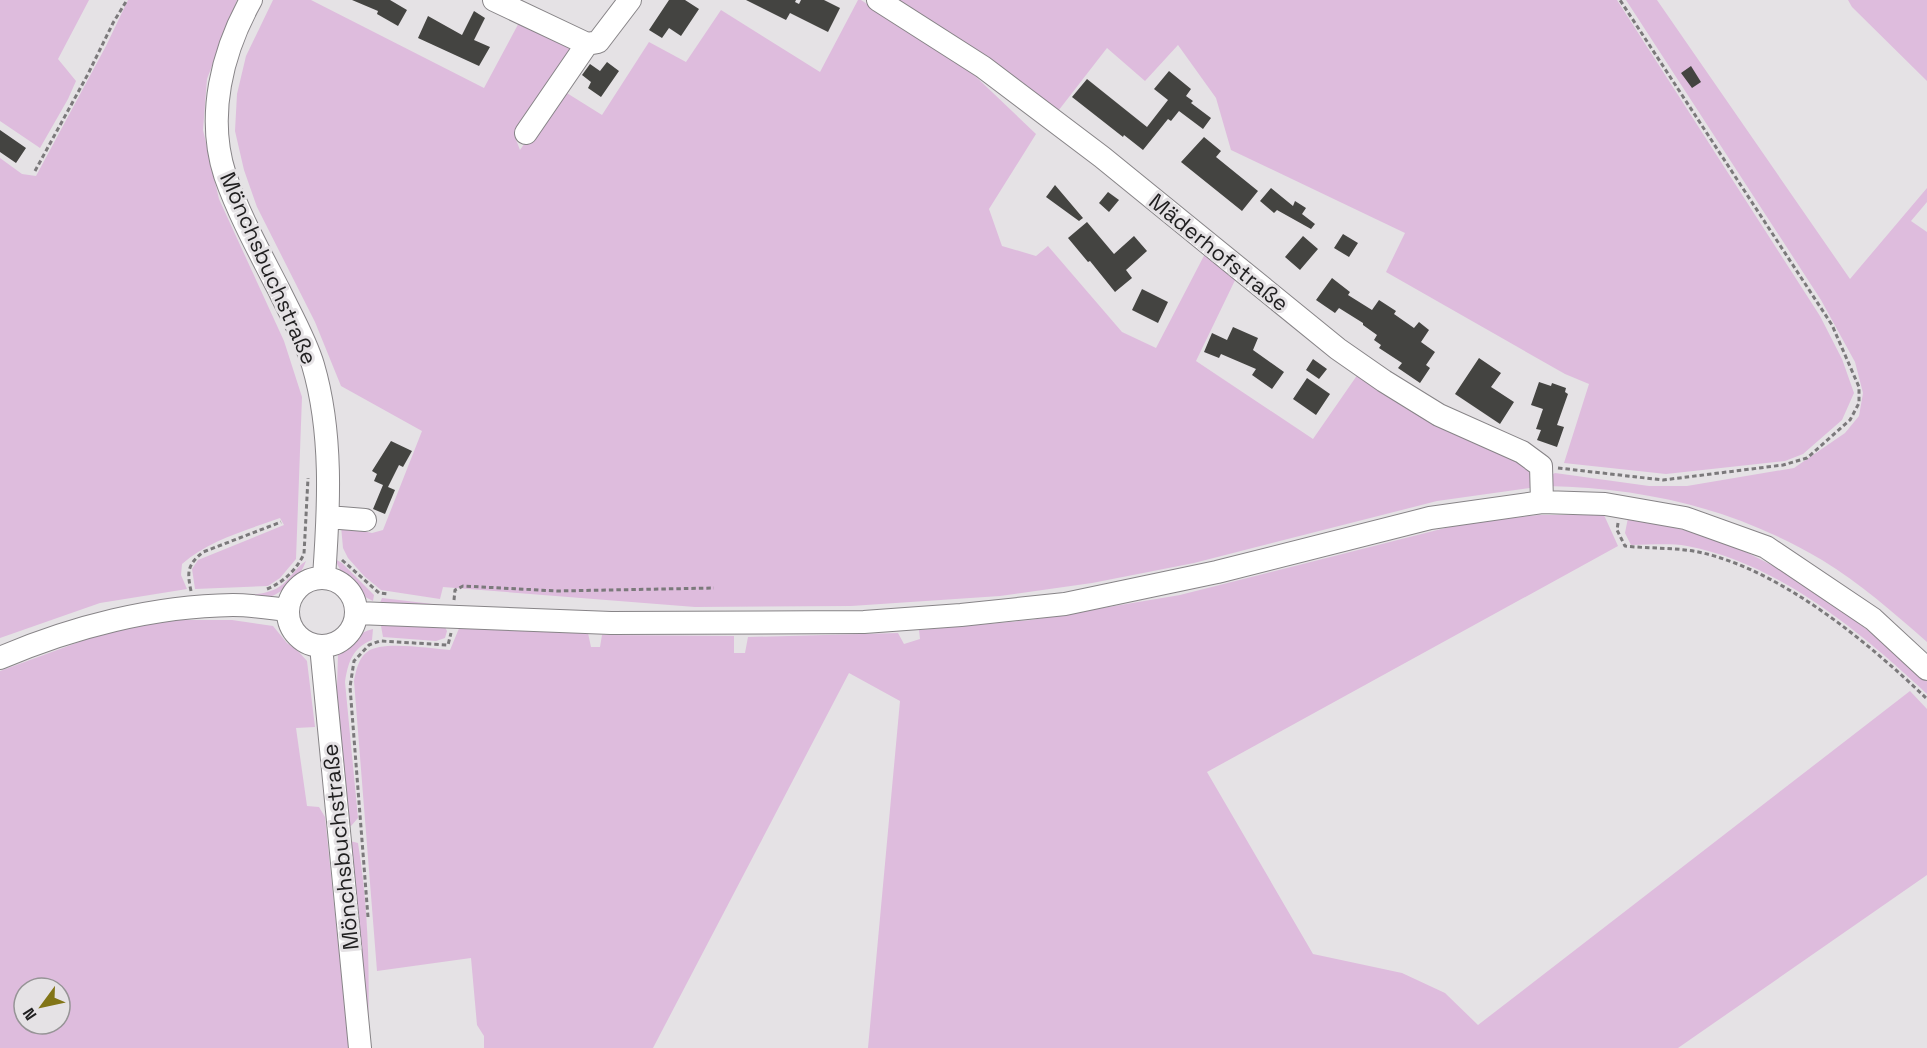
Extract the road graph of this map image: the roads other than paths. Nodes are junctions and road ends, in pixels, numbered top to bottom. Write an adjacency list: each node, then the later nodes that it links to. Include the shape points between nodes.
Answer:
1 (251, 0): 8 (street, Mönchsbuchstraße, via 225,57 216,128 225,173 242,216 313,362 326,430)
2 (494, 0): 5 (street)
3 (630, 0): 5 (street, via 598,42)
4 (878, 0): 7 (street, Mäderhofstraße, via 983,68 1102,157 1338,349 1439,415 1522,452 1540,466)
5 (587, 44): 6 (street)
6 (526, 133)
7 (1542, 502): 12 (street, via 1430,518 1217,572 1065,604 961,615 864,622 622,623 455,609); 15 (street, via 1605,504 1685,518 1766,547 1873,619)
8 (328, 517): 9 (street); 10 (street, Mönchsbuchstraße)
9 (365, 520)
10 (324, 577): 11 (street, via 296,590); 12 (street, via 344,585 356,603)
11 (288, 610): 13 (street, via 301,638); 14 (street, via 235,605 170,610 109,622)
12 (357, 614): 13 (street, via 349,633 332,645)
13 (321, 646): 16 (street, Mönchsbuchstraße)
14 (0, 658)
15 (1927, 669)
16 (360, 1048)

